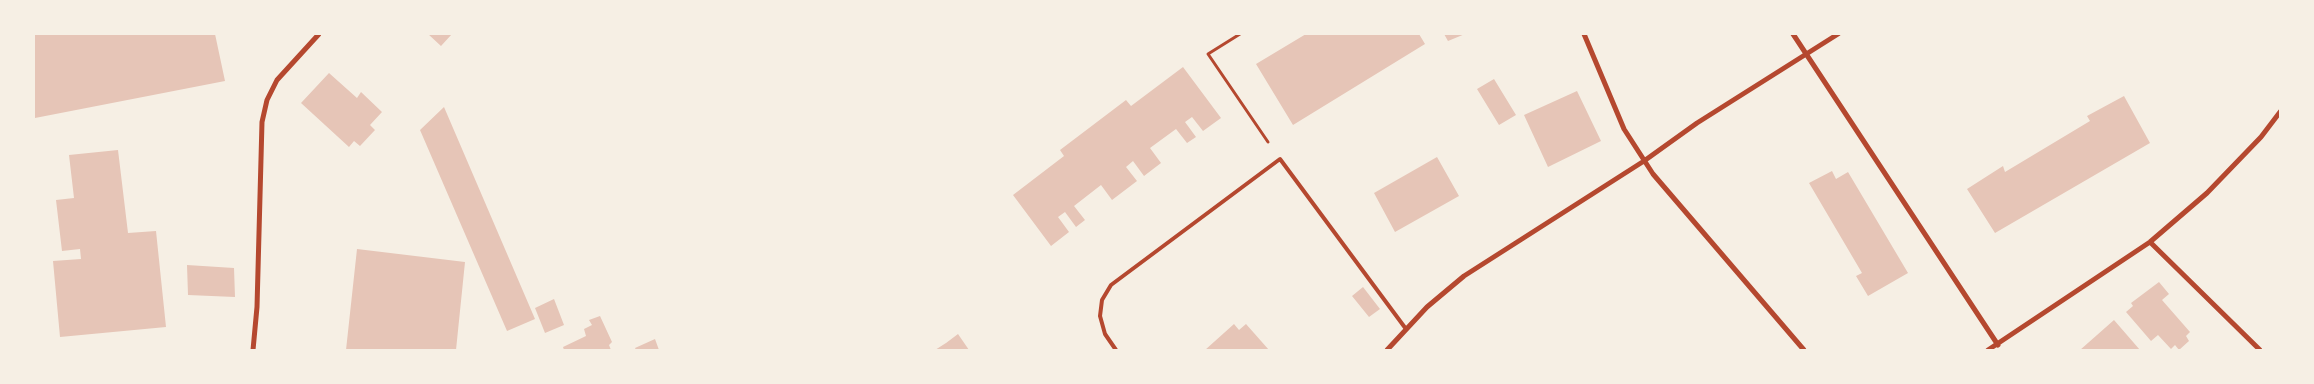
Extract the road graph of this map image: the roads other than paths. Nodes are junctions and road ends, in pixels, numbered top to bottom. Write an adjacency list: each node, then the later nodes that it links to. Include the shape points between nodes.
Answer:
1 (319, 34): 11 (street, via 277,80 267,100 262,122)
2 (1584, 34): 7 (street, via 1624,129)
3 (1794, 34): 5 (street)
4 (1838, 34): 5 (street)
5 (1805, 54): 7 (street); 10 (street)
6 (2280, 112): 8 (street, via 2207,192)
7 (1644, 160): 9 (street, via 1464,276); 14 (street)
8 (2150, 242): 10 (street); 16 (street)
9 (1406, 329): 12 (lane, via 1280,159 1111,285 1102,300 1100,316 1105,334); 13 (street)
10 (1998, 345): 15 (street)
11 (253, 350)
12 (1116, 350)
13 (1387, 350)
14 (1804, 350)
15 (1988, 350)
16 (2260, 350)

